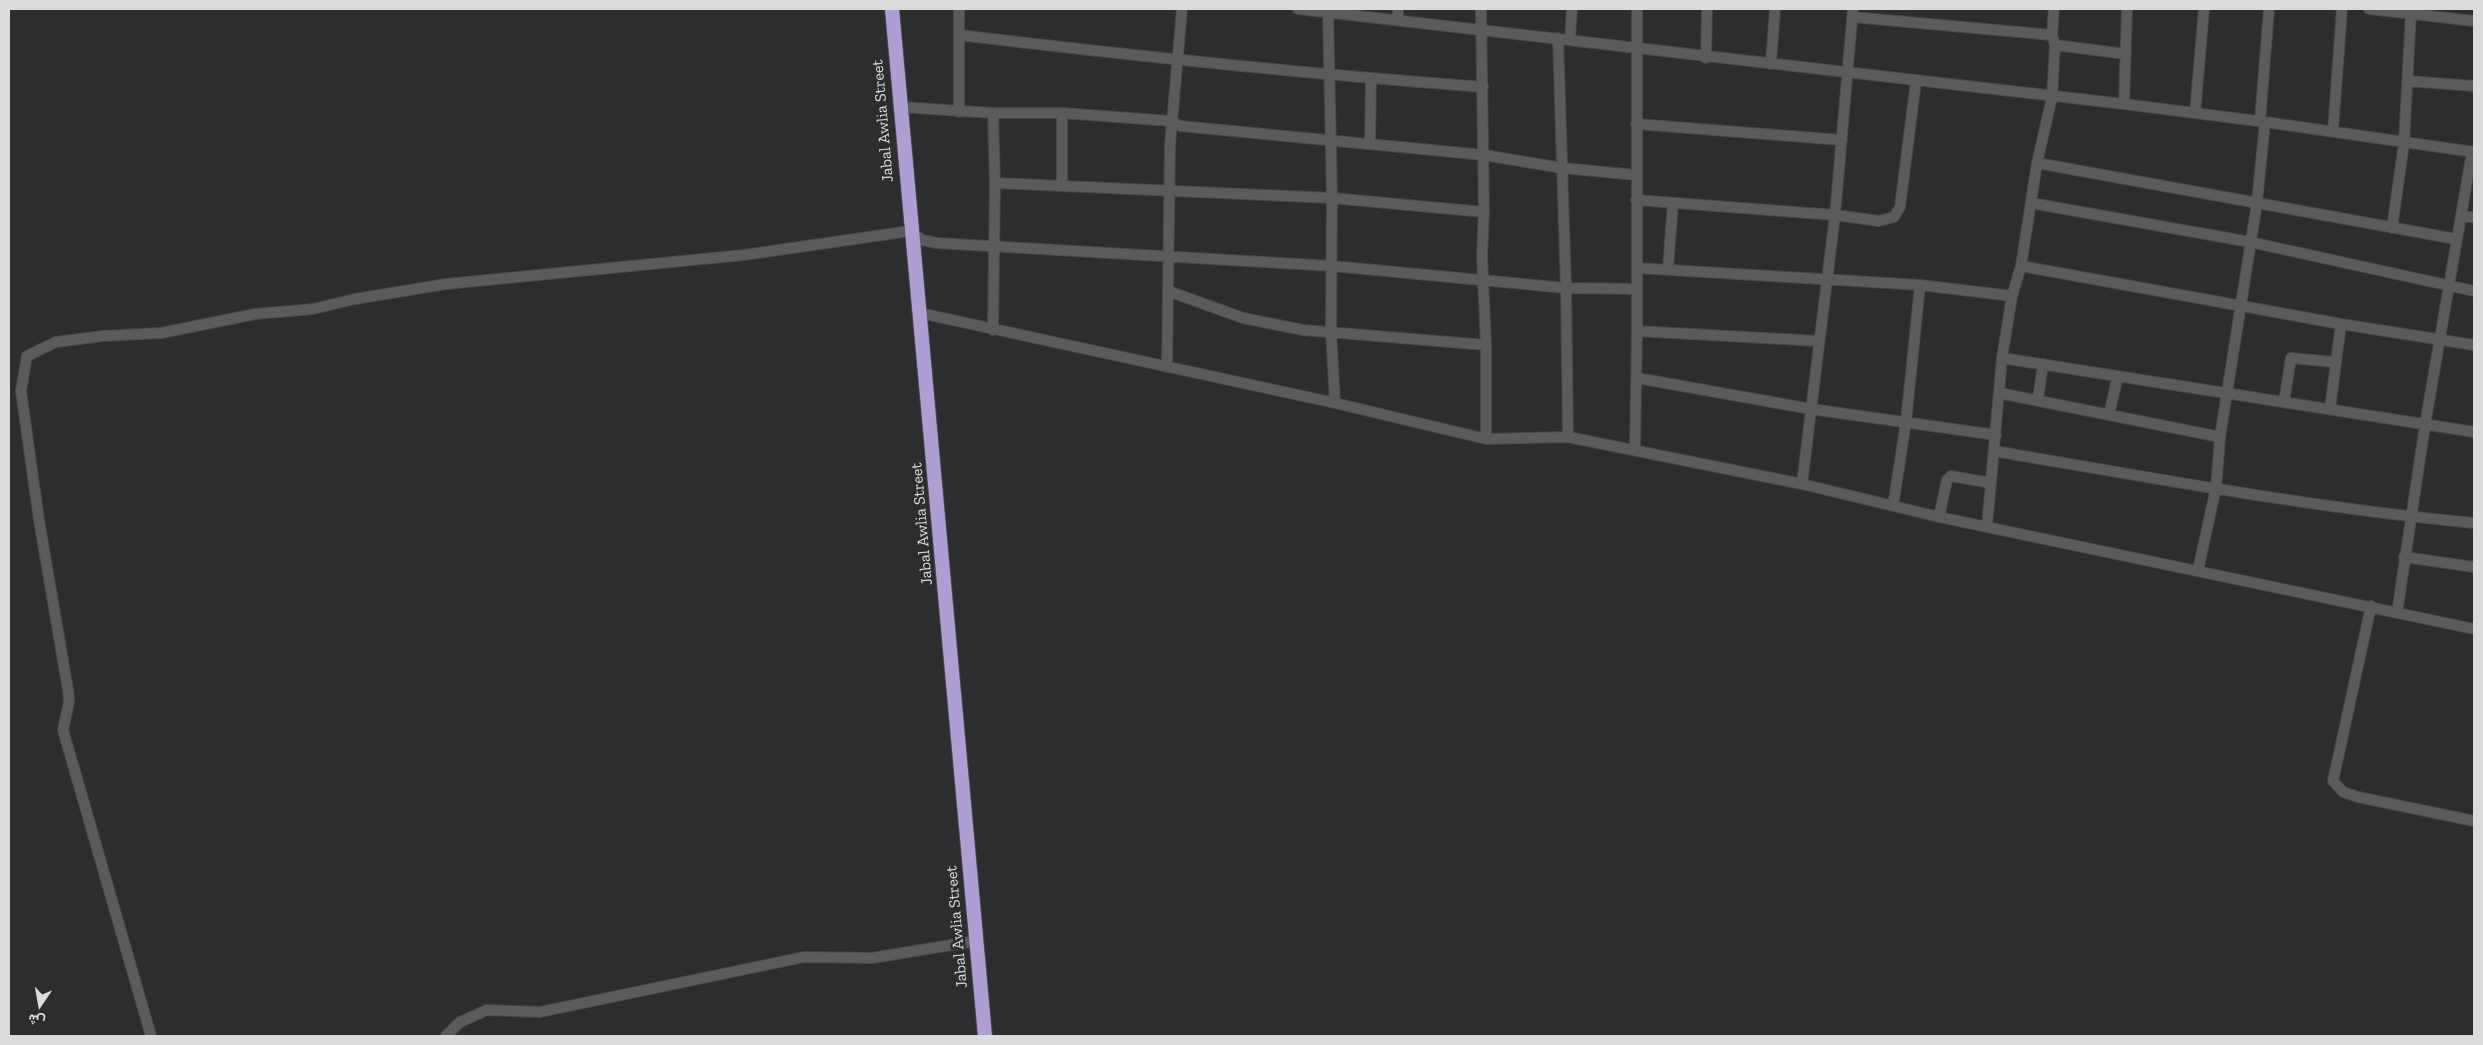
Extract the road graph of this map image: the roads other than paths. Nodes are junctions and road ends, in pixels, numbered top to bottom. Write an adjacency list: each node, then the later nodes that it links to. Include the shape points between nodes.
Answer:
1 (892, 9): 42 (highway, Jabal Awlia Street)
2 (959, 9): 23 (street)
3 (1182, 9): 31 (street)
4 (1298, 9): 17 (street)
5 (1481, 9): 22 (street)
6 (1572, 9): 26 (street)
7 (1637, 9): 28 (street)
8 (1707, 9): 30 (street)
9 (1775, 9): 32 (street)
10 (2054, 9): 24 (street)
11 (2127, 9): 29 (street)
12 (2204, 9): 46 (street)
13 (2269, 9): 48 (street)
14 (2342, 9): 50 (street)
15 (2369, 9): 18 (street)
16 (2473, 9): 21 (street)
17 (1328, 10): 20 (street); 34 (street)
18 (2411, 12): 21 (street); 37 (street)
19 (1853, 13): 24 (street); 33 (street)
20 (1398, 14): 22 (street)
21 (2474, 21)
22 (1481, 29): 25 (street); 39 (street)
23 (959, 35): 31 (street); 43 (street)
24 (2052, 35): 27 (street)
25 (1558, 38): 26 (street); 58 (street)
26 (1570, 40): 28 (street)
27 (2055, 46): 29 (street); 40 (street)
28 (1637, 48): 30 (street); 49 (street)
29 (2126, 54): 41 (street)
30 (1706, 58): 32 (street)
31 (1177, 61): 34 (street); 47 (street)
32 (1771, 64): 33 (street)
33 (1846, 72): 36 (street); 52 (street)
34 (1329, 76): 35 (street); 51 (street)
35 (1371, 79): 39 (street); 53 (street)
36 (1916, 81): 40 (street); 69 (street, via 1900,207 1894,217 1879,221)
37 (2407, 81): 38 (street); 54 (street)
38 (2474, 86)
39 (1483, 87): 56 (street)
40 (2052, 97): 41 (street); 57 (street)
41 (2124, 104): 46 (street)
42 (900, 107): 43 (street); 73 (highway, Jabal Awlia Street)
43 (958, 112): 44 (street)
44 (993, 113): 45 (street); 60 (street)
45 (1062, 113): 47 (street); 61 (street)
46 (2195, 113): 48 (street)
47 (1171, 121): 51 (street, via 1180,126); 62 (street)
48 (2263, 122): 50 (street); 67 (street)
49 (1636, 124): 52 (street); 59 (street)
50 (2333, 131): 54 (street)
51 (1330, 140): 53 (street); 63 (street)
52 (1842, 140): 69 (street)
53 (1370, 143): 56 (street)
54 (2404, 143): 55 (street); 72 (street)
55 (2473, 152): 70 (street)
56 (1484, 155): 58 (street); 68 (street)
57 (2037, 163): 66 (street); 67 (street)
58 (1562, 168): 59 (street); 86 (street)
59 (1637, 175): 64 (street)
60 (995, 183): 61 (street); 76 (street)
61 (1062, 185): 62 (street)
62 (1168, 190): 63 (street); 77 (street)
63 (1332, 198): 68 (street); 78 (street)
64 (1636, 200): 65 (street); 80 (street)
65 (1673, 203): 69 (street); 81 (street)
66 (2031, 203): 75 (street); 79 (street)
67 (2257, 203): 72 (street); 75 (street)
68 (1484, 212): 83 (street)
69 (1835, 215): 82 (street)
70 (2461, 217): 71 (street); 74 (street)
71 (2474, 217)
72 (2392, 228): 74 (street)
73 (910, 231): 76 (street, via 922,240 938,243); 92 (highway, Jabal Awlia Street); 140 (street, via 744,255 446,284 313,309 255,314 161,333 56,342 27,356 21,390 68,690 63,730)
74 (2456, 239): 85 (street)
75 (2250, 242): 85 (street); 91 (street)
76 (994, 246): 77 (street); 94 (street)
77 (1167, 256): 78 (street); 88 (street)
78 (1332, 266): 83 (street); 95 (street)
79 (2021, 266): 90 (street); 91 (street)
80 (1637, 268): 81 (street); 87 (street)
81 (1668, 268): 82 (street)
82 (1827, 278): 84 (street); 97 (street)
83 (1483, 281): 86 (street); 99 (street)
84 (1920, 285): 90 (street); 115 (street)
85 (2449, 287): 89 (street); 98 (street)
86 (1566, 288): 87 (street); 119 (street)
87 (1636, 289): 96 (street)
88 (1168, 291): 95 (street, via 1243,318 1303,330); 104 (street)
89 (2474, 291)
90 (2012, 296): 101 (street)
91 (2240, 306): 93 (street); 108 (street)
92 (920, 313): 94 (street); 139 (highway, Jabal Awlia Street)
93 (2340, 324): 98 (street); 102 (street)
94 (993, 330): 104 (street)
95 (1331, 331): 99 (street); 111 (street)
96 (1638, 331): 97 (street); 106 (street)
97 (1818, 340): 112 (street)
98 (2439, 341): 100 (street); 116 (street)
99 (1486, 345): 121 (street)
100 (2474, 345)
101 (2002, 358): 103 (street); 107 (street)
102 (2335, 362): 110 (street, via 2291,358); 113 (street)
103 (2043, 364): 105 (street); 109 (street)
104 (1167, 367): 111 (street)
105 (2118, 376): 108 (street); 114 (street)
106 (1637, 378): 112 (street); 122 (street)
107 (1999, 393): 109 (street); 118 (street)
108 (2228, 393): 110 (street); 120 (street)
109 (2038, 399): 114 (street)
110 (2284, 402): 113 (street)
111 (1335, 403): 121 (street)
112 (1811, 409): 115 (street); 125 (street)
113 (2330, 409): 116 (street)
114 (2109, 414): 120 (street)
115 (1906, 422): 118 (street); 127 (street)
116 (2425, 425): 117 (street); 129 (street)
117 (2474, 432)
118 (1996, 434): 123 (street)
119 (1568, 437): 121 (street); 122 (street)
120 (2220, 437): 126 (street)
121 (1486, 439)
122 (1635, 450): 125 (street)
123 (1994, 451): 124 (street); 126 (street)
124 (1991, 483): 128 (street, via 1951,476); 131 (street)
125 (1802, 484): 127 (street)
126 (2216, 488): 129 (street); 134 (street)
127 (1893, 506): 128 (street)
128 (1940, 517): 131 (street)
129 (2411, 517): 130 (street); 132 (street)
130 (2474, 523)
131 (1987, 526): 134 (street)
132 (2404, 557): 133 (street); 136 (street)
133 (2474, 567)
134 (2198, 570): 135 (street)
135 (2371, 606): 136 (street); 138 (street, via 2333,781 2343,792 2358,797)
136 (2397, 613): 137 (street)
137 (2474, 629)
138 (2474, 821)
139 (974, 941): 141 (street, via 872,958 804,957 540,1012 487,1010 460,1022); 142 (highway, Jabal Awlia Street)
140 (150, 1036)
141 (446, 1036)
142 (985, 1036)

